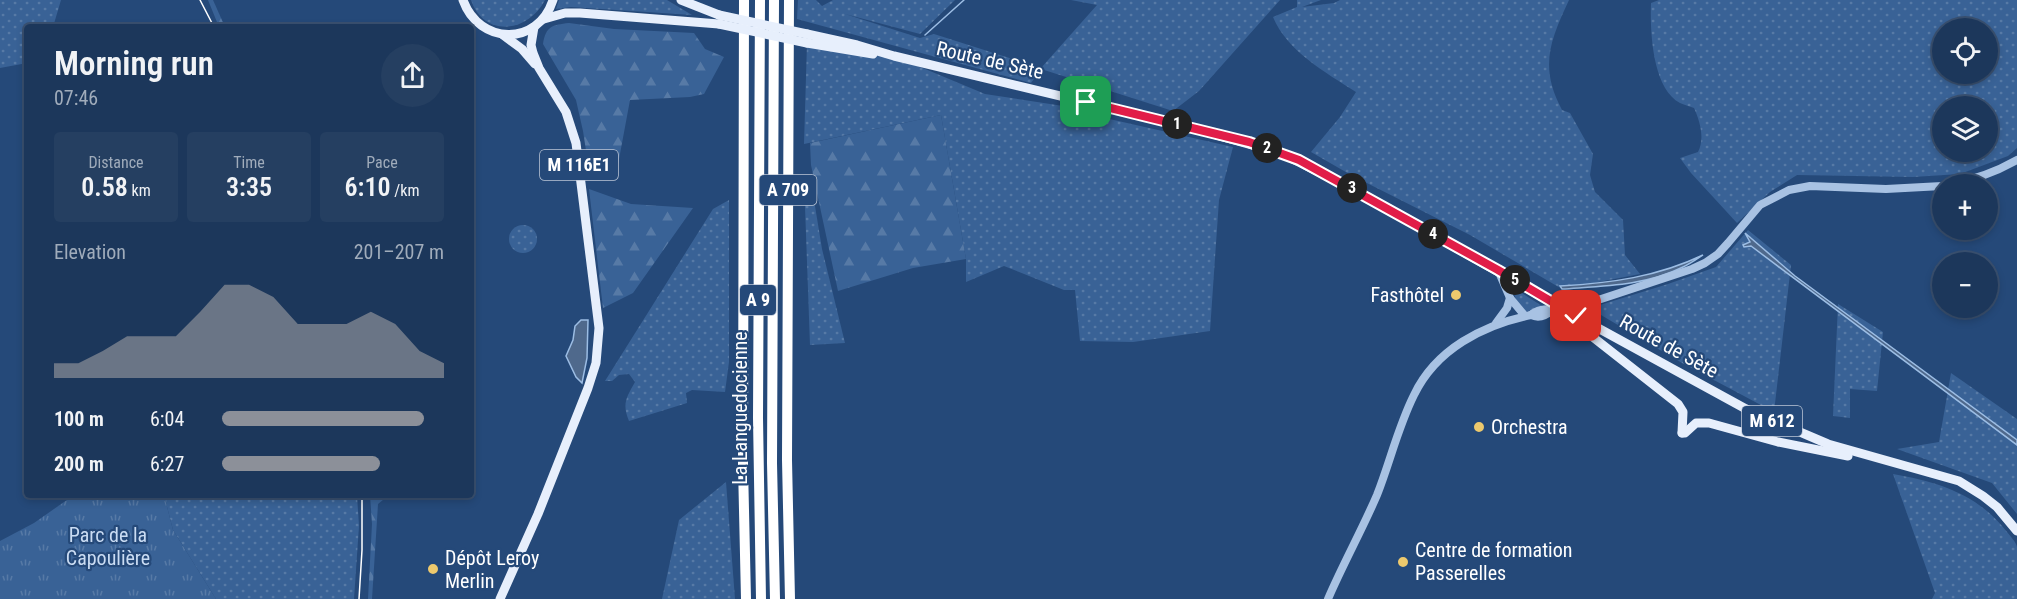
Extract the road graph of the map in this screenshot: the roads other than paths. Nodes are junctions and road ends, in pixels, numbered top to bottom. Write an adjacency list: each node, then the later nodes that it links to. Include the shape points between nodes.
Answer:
1 (463, 0): 11 (main road, via 481,26)
2 (553, 0): 8 (main road)
3 (681, 0): 9 (main road, Route de Sète / M 612)
4 (744, 0): 27 (highway, A 709)
5 (760, 0): 28 (highway, La Languedocienne / A 9)
6 (774, 0): 29 (highway, La Languedocienne / A 9)
7 (789, 0): 30 (highway, A 709, via 787,391)
8 (544, 19): 9 (main road, Route de Sète / M 612, via 571,12); 10 (main road)
9 (719, 20): 16 (main road, Route de Sète / M 612, bridge, via 856,52 894,56 1281,153)
10 (534, 27): 11 (main road); 12 (main road, M 116E1, via 531,45)
11 (503, 35): 12 (main road, M 116E1)
12 (539, 68): 26 (main road, M 116E1, via 566,112 576,143 599,328 596,363 588,388)
13 (2017, 160): 14 (street)
14 (1989, 174)
15 (1932, 187): 18 (street, via 1799,187 1760,205 1718,254 1705,263)
16 (1498, 270): 17 (street); 19 (main road, Route de Sète / M 612)
17 (1510, 298): 20 (street); 22 (street)
18 (1592, 302): 19 (street); 23 (main road)
19 (1557, 309): 20 (street, via 1548,308); 21 (main road, Route de Sète / M 612)
20 (1528, 316): 22 (street)
21 (1576, 316): 23 (main road, Route de Sète / M 612); 24 (main road, M 612, via 1580,327 1678,404 1683,412 1682,433 1696,423 1709,423 1778,442 1857,458)
22 (1495, 325): 31 (street, via 1452,348 1423,380 1366,520)
23 (1595, 327): 24 (main road, Route de Sète / M 612, via 1746,409)
24 (1863, 455): 25 (main road, Route de Sète / M 612, via 1959,481 1997,507)
25 (2017, 531)
26 (500, 599)
27 (746, 599)
28 (761, 599)
29 (775, 599)
30 (792, 599)
31 (1328, 599)

